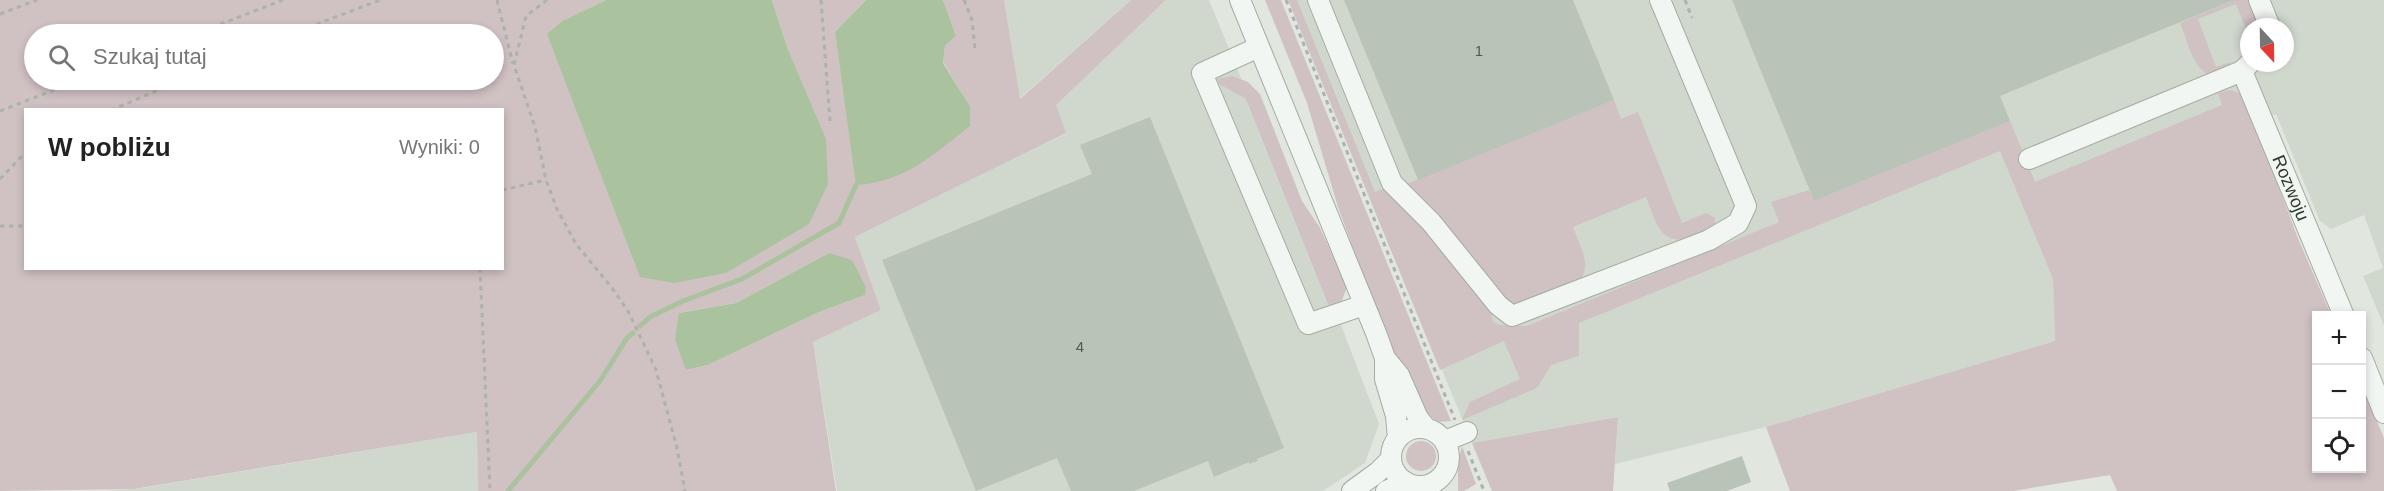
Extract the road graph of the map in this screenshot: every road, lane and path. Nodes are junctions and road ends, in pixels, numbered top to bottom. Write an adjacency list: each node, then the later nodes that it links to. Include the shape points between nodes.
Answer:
1 (37, 0): 14 (path)
2 (283, 0): 17 (path)
3 (380, 0): 18 (path)
4 (497, 0): 19 (path)
5 (547, 0): 23 (path, via 526,16)
6 (821, 0): 30 (path)
7 (964, 0): 22 (path, via 972,20)
8 (1240, 0): 21 (street)
9 (1286, 0): 45 (path)
10 (1318, 0): 11 (street, via 1392,183 1431,222 1498,305 1512,316 1709,240 1738,223 1746,206)
11 (1660, 0)
12 (1685, 0): 15 (path)
13 (2259, 0): 16 (street)
14 (0, 14)
15 (1692, 18)
16 (2266, 18)
17 (221, 24)
18 (317, 24)
19 (503, 24)
20 (504, 27): 23 (path)
21 (1259, 47): 39 (street); 39 (street, via 1202,73 1308,324)
22 (975, 49)
23 (514, 65): 34 (path, via 536,127)
24 (2240, 70): 32 (street)
25 (2248, 72): 40 (street, Rozwoju)
26 (54, 90): 29 (path)
27 (159, 90): 28 (path)
28 (116, 108)
29 (0, 111)
30 (830, 121)
31 (24, 154): 33 (path)
32 (2029, 159)
33 (0, 179)
34 (546, 180): 35 (path); 52 (path, via 576,244 628,311 656,370)
35 (504, 190)
36 (0, 226): 37 (path)
37 (24, 226)
38 (480, 270): 51 (path)
39 (1364, 305): 41 (street)
40 (2342, 311)
41 (1385, 358): 44 (street, via 1399,375); 46 (street)
42 (2364, 365): 43 (street)
43 (2384, 413)
44 (1426, 428): 45 (street); 46 (street, via 1411,429)
45 (1458, 436): 48 (street); 50 (path)
46 (1398, 438): 47 (street)
47 (1391, 459): 49 (street, via 1397,475); 53 (street)
48 (1445, 483): 49 (street)
49 (1415, 486): 54 (street)
50 (1481, 490)
51 (490, 491)
52 (685, 491)
53 (1352, 491)
54 (1386, 491)

